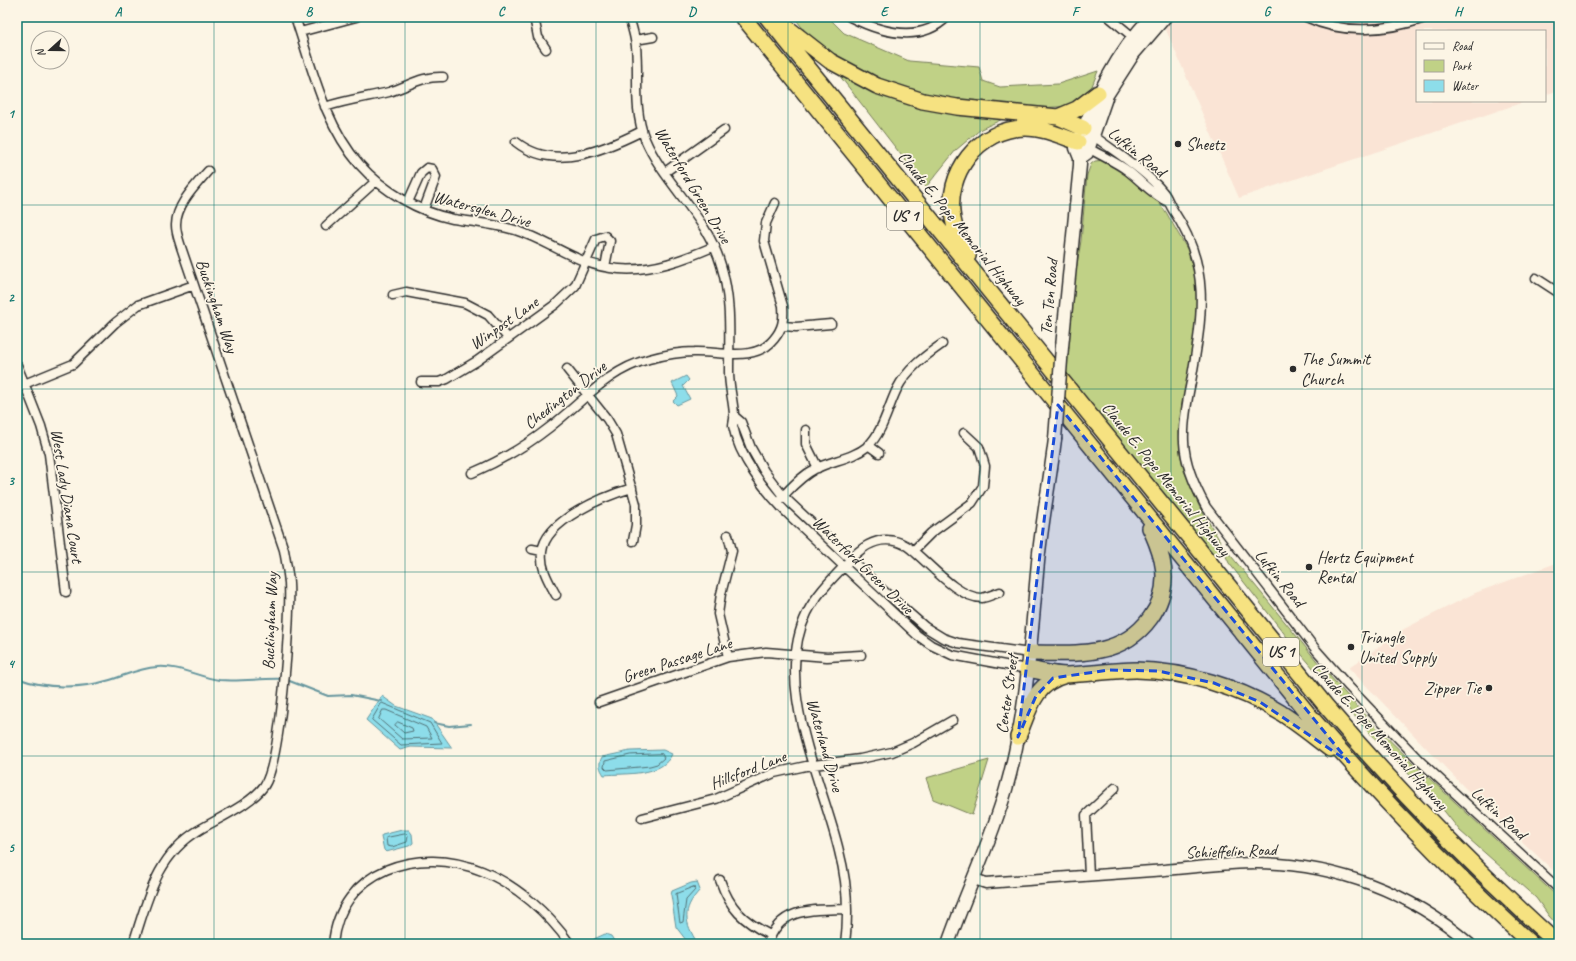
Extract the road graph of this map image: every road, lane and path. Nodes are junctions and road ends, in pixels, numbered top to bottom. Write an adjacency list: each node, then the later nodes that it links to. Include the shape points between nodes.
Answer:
1 (295, 17): 15 (street, Watersglen Drive)
2 (356, 17): 15 (street)
3 (534, 17): 19 (street, via 538,37)
4 (628, 17): 18 (street, Waterford Green Drive)
5 (744, 17): 65 (highway, US 1)
6 (767, 17): 39 (highway, Claude E. Pope Memorial Highway / US 1)
7 (773, 17): 23 (highway, via 830,61 877,86 957,107)
8 (850, 17): 9 (street, via 881,29 908,34 924,32 937,26)
9 (947, 17)
10 (1109, 17): 17 (street)
11 (1151, 17): 17 (main road)
12 (1165, 17): 26 (main road, Ten Ten Road, via 1134,53 1107,95)
13 (1306, 17): 14 (street, via 1335,27 1354,30 1388,28)
14 (1428, 17)
15 (300, 32): 22 (street, Watersglen Drive)
16 (653, 37): 18 (street)
17 (1133, 37): 21 (main road)
18 (635, 40): 25 (street, Waterford Green Drive)
19 (546, 49)
20 (443, 77): 22 (street, via 429,76 390,91)
21 (1098, 93): 23 (highway, via 1077,109); 26 (main road)
22 (325, 107): 30 (street, Watersglen Drive, via 339,137)
23 (1058, 117): 26 (highway)
24 (724, 130): 29 (street)
25 (642, 131): 27 (street, via 601,150 576,155 536,154 527,151); 29 (street, Waterford Green Drive, via 652,153)
26 (1086, 138): 32 (street, Lufkin Road, via 1160,199); 32 (street, Lufkin Road, via 1134,166 1164,192); 39 (highway, via 1046,130 1013,130 1002,132 985,141 966,159 957,173 953,187 952,212 958,234); 57 (main road, Ten Ten Road, bridge, via 1076,148 1080,158)
27 (516, 142)
28 (208, 171): 41 (street, Buckingham Way, via 187,197 177,216 178,236)
29 (666, 172): 36 (street, Waterford Green Drive)
30 (376, 181): 31 (street, Watersglen Drive); 35 (street)
31 (408, 202): 34 (street, Watersglen Drive); 34 (street, via 421,173 427,168 432,169 436,177)
32 (1168, 202): 92 (street, Lufkin Road, via 1184,226 1201,279 1201,317 1186,410 1184,442 1194,483 1206,507 1317,651 1349,687 1420,761)
33 (775, 204): 45 (street, via 766,222 764,241 783,306)
34 (424, 209): 37 (street, Watersglen Drive, via 452,218 515,230)
35 (326, 226)
36 (715, 246): 38 (street, Watersglen Drive, via 657,266 620,269); 48 (street, Waterford Green Drive, via 728,292)
37 (585, 263): 38 (street, Watersglen Drive); 38 (street, Winpost Lane, via 596,239 605,236 610,241); 46 (street, Winpost Lane, via 581,276 566,296)
38 (605, 267)
39 (977, 276): 103 (highway, Claude E. Pope Memorial Highway / US 1, via 1357,743 1461,852)
40 (1536, 278): 42 (street)
41 (194, 285): 52 (street, via 138,304 73,364); 95 (street, Buckingham Way, via 284,550 289,583 285,664 274,756 264,786 250,800 197,831 168,858 160,869)
42 (1559, 293)
43 (392, 295): 46 (street, via 406,292 465,303 488,314)
44 (831, 324): 45 (street, via 796,328)
45 (783, 326): 48 (street, Chedington Drive, via 764,349 746,354)
46 (508, 338): 51 (street, Winpost Lane, via 447,379 439,382)
47 (942, 344): 58 (street, via 908,372 898,387 877,433)
48 (729, 354): 53 (street, Chedington Drive, via 682,352 649,359 616,373); 54 (street, Waterford Green Drive)
49 (17, 365): 52 (street, West Lady Diana Court)
50 (566, 369): 53 (street)
51 (422, 382)
52 (21, 385): 73 (street, West Lady Diana Court, via 41,426 49,454)
53 (587, 394): 61 (street, Chedington Drive, via 533,440); 62 (street, via 616,434)
54 (734, 416): 63 (street, Waterford Green Drive, via 741,422 764,471); 64 (street, Waterford Green Drive, via 733,425 749,464)
55 (806, 430): 60 (street, via 806,444)
56 (964, 433): 70 (street, via 979,447 985,466 983,486 972,503 931,533)
57 (1055, 439): 77 (main road, Center Street)
58 (868, 445): 59 (street); 60 (street, via 845,459)
59 (879, 453)
60 (818, 468): 63 (street, via 798,481)
61 (472, 472)
62 (632, 488): 67 (street, via 636,514); 69 (street, via 601,498 572,516 550,534)
63 (783, 496): 64 (street); 71 (street, Waterford Green Drive)
64 (776, 502): 72 (street, Waterford Green Drive)
65 (1144, 512): 77 (highway, via 1162,561 1164,580 1161,600 1145,626 1124,642 1100,651); 85 (highway, US 1)
66 (728, 535): 79 (street, via 732,551 718,614)
67 (633, 541)
68 (532, 549): 69 (street)
69 (542, 551): 75 (street, via 543,567)
70 (914, 551): 71 (street, Waterland Drive, via 899,542 882,540 863,548); 74 (street, Waterland Drive, via 951,584 967,593 981,598)
71 (850, 560): 72 (street, Waterland Drive); 77 (street, Waterford Green Drive, via 924,627 943,638 970,646)
72 (844, 566): 76 (street, Waterland Drive, via 823,589 807,613); 80 (street, Waterford Green Drive, via 901,622 931,645 952,656)
73 (66, 592)
74 (1000, 592)
75 (556, 595)
76 (796, 653): 78 (street, Green Passage Lane, via 827,657); 79 (street, Green Passage Lane, via 766,652); 86 (street, Waterland Drive, via 796,696)
77 (1030, 653): 80 (main road, Center Street)
78 (861, 655)
79 (728, 657): 82 (street, Green Passage Lane)
80 (1027, 669): 81 (highway); 84 (main road, Center Street)
81 (1066, 675): 84 (highway, via 1053,678 1044,685 1036,696); 85 (highway, via 1138,670 1177,674 1214,683 1235,690 1281,713)
82 (599, 702)
83 (954, 720): 86 (street, Hillsford Lane, via 892,752)
84 (1018, 737): 90 (main road, Center Street, via 1007,788)
85 (1350, 762): 102 (highway, US 1, via 1431,849)
86 (814, 766): 88 (street, Hillsford Lane, via 774,773 716,799); 93 (street, Waterland Drive, via 840,851 846,889)
87 (1115, 788): 89 (street, via 1086,815)
88 (642, 818)
89 (1089, 875): 90 (street, Schieffelin Road, via 986,883); 101 (street, Schieffelin Road, via 1257,863 1303,866 1348,875 1395,894 1424,909)
90 (974, 879): 100 (main road, Center Street)
91 (720, 880): 94 (street, via 726,896 737,912)
92 (1559, 889)
93 (846, 909): 94 (street, via 797,912 781,922); 99 (street, Waterland Drive)
94 (770, 935): 98 (street)
95 (133, 944)
96 (333, 944): 97 (street, via 335,924 343,907 362,884 391,868 412,863 434,862 469,867 500,880 525,896)
97 (570, 944)
98 (768, 944)
99 (846, 944)
100 (948, 944)
101 (1470, 944)
102 (1531, 944)
103 (1558, 944)

